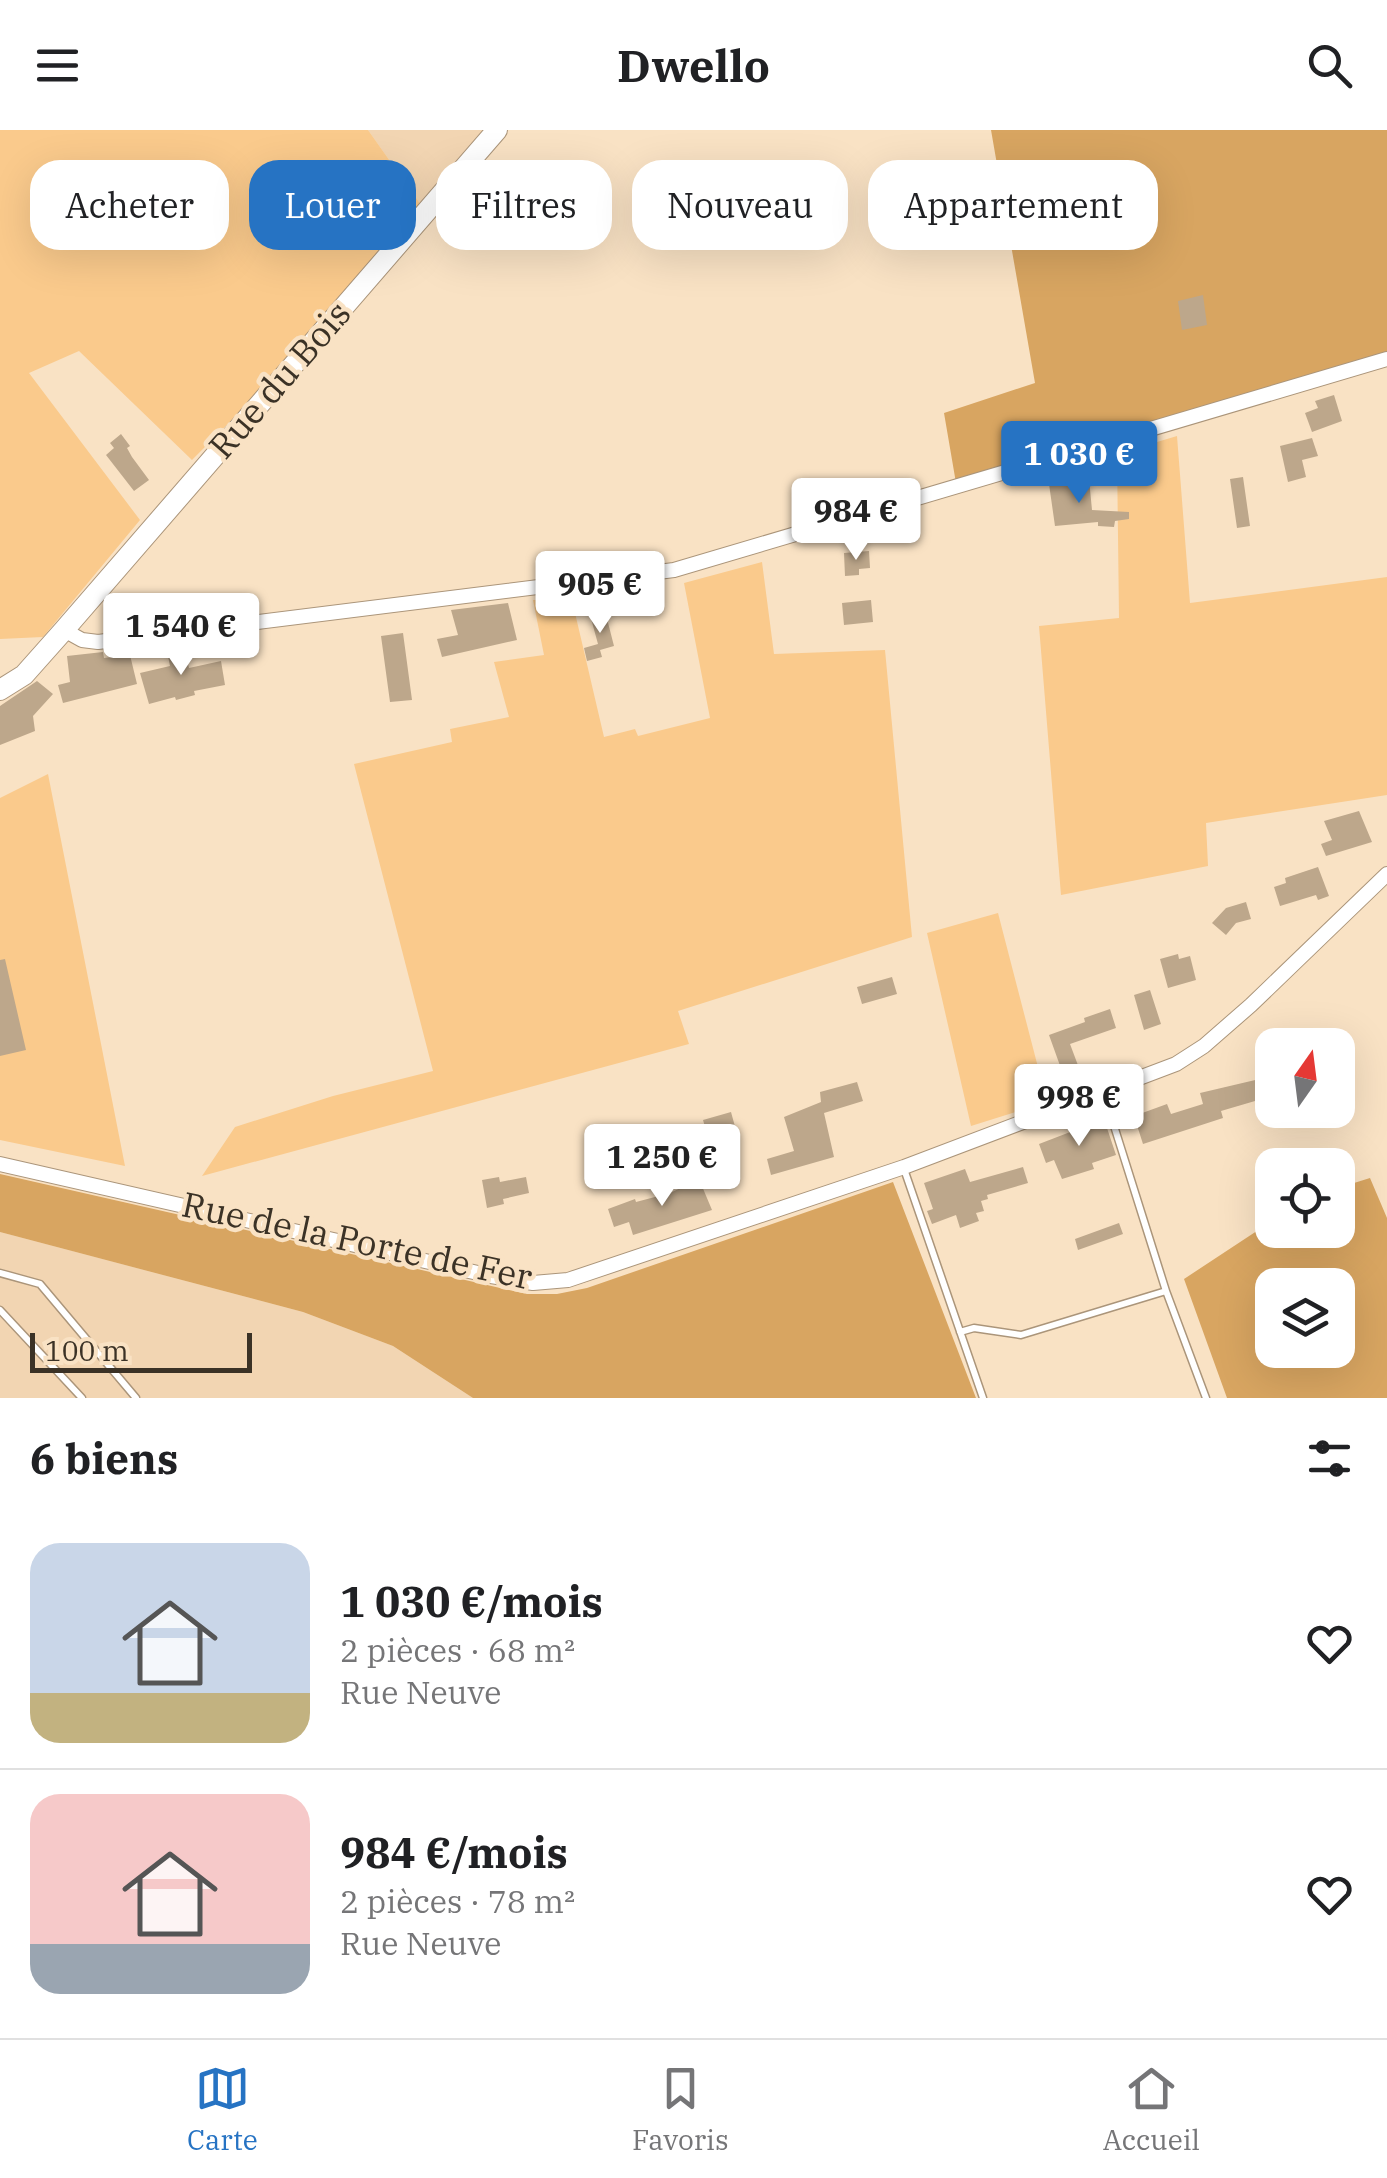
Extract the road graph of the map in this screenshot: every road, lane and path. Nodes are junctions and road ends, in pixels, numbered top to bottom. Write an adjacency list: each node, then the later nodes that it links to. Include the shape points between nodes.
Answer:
1 (497, 130): 3 (street, Rue du Bois)
2 (1387, 359): 3 (street, via 674,570 98,642)
3 (64, 630): 4 (street, Rue du Bois)
4 (0, 690)
5 (1387, 874): 6 (street, Rue de la Porte de Fer, via 1195,1052)
6 (1104, 1093): 8 (street, Rue de la Porte de Fer); 10 (lane)
7 (0, 1164): 8 (street, Rue de la Porte de Fer, via 533,1283 592,1274)
8 (904, 1168): 12 (lane)
9 (0, 1272): 14 (lane, via 40,1284)
10 (1166, 1291): 12 (lane, via 1021,1336); 16 (lane)
11 (0, 1310): 13 (lane)
12 (960, 1332): 15 (lane)
13 (82, 1398)
14 (136, 1398)
15 (983, 1398)
16 (1206, 1398)

